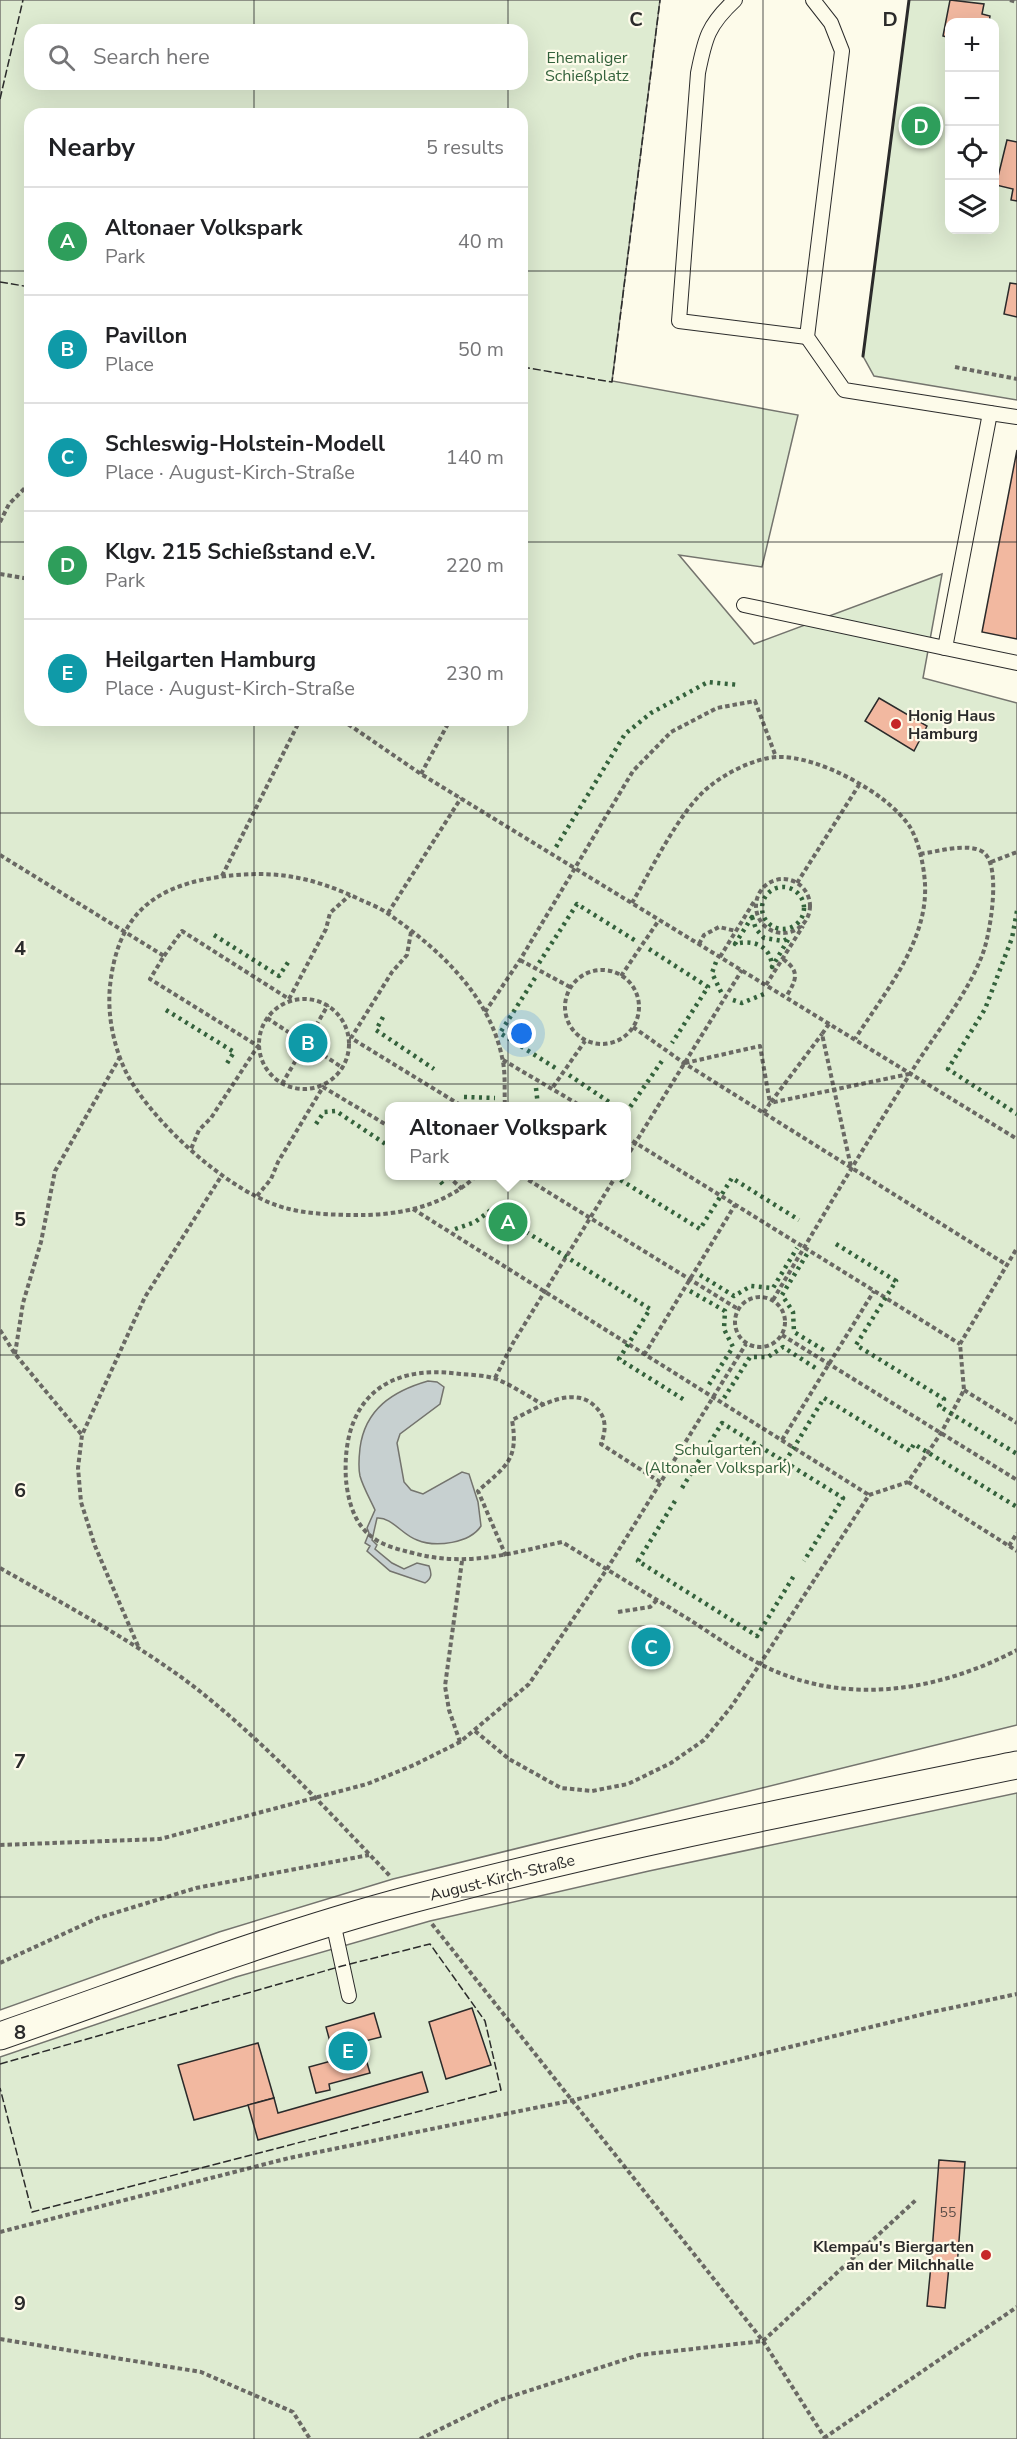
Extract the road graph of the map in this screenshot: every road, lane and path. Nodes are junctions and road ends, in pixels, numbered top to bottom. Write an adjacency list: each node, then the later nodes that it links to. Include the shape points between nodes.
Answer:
1 (735, 0): 5 (lane, via 720,14 705,38 698,73 679,321)
2 (813, 0): 5 (lane, via 831,23 842,51)
3 (1010, 0): 4 (path)
4 (1017, 2)
5 (807, 337): 8 (lane, via 844,390)
6 (956, 367): 7 (path)
7 (1017, 379)
8 (990, 413): 9 (lane); 15 (lane)
9 (1017, 417)
10 (24, 489): 11 (path, via 9,504)
11 (0, 522)
12 (0, 574): 13 (path)
13 (24, 578)
14 (744, 605): 15 (lane)
15 (945, 648): 16 (lane)
16 (1017, 663)
17 (297, 726): 29 (path)
18 (351, 726): 21 (path)
19 (447, 726): 21 (path)
20 (776, 757): 22 (path, via 815,762); 28 (path, via 755,701 717,708 671,732 633,771); 33 (path, via 735,771 701,794 677,826)
21 (422, 774): 23 (path)
22 (859, 785): 25 (path, via 894,806 911,828); 30 (path)
23 (461, 798): 28 (path); 34 (path)
24 (1017, 852): 27 (path)
25 (920, 854): 27 (path, via 968,848 983,852); 58 (path, via 926,885 921,922 908,955)
26 (0, 855): 37 (path)
27 (991, 862): 66 (path, via 993,903 983,953 966,987)
28 (574, 868): 33 (path); 44 (path)
29 (221, 877): 32 (path, via 290,875 324,882); 37 (path, via 170,890 144,906)
30 (797, 883): 31 (path, via 776,879); 36 (path, via 804,887 811,905)
31 (758, 894): 36 (path, via 756,912 768,929 785,934 795,932); 38 (path)
32 (351, 895): 34 (path); 50 (path, via 330,913 326,929)
33 (632, 903): 35 (path)
34 (388, 913): 39 (path)
35 (659, 920): 40 (path); 46 (path)
36 (805, 923): 43 (path)
37 (123, 931): 41 (path); 62 (path, via 113,961 109,1001)
38 (736, 931): 40 (path, via 719,927 704,935); 42 (path)
39 (411, 932): 52 (path, via 439,952); 57 (path, via 408,955 392,972)
40 (699, 944): 42 (path)
41 (164, 956): 50 (path, via 182,931); 61 (path, via 150,980)
42 (720, 957): 45 (path)
43 (783, 959): 47 (path); 49 (path, via 796,974)
44 (520, 960): 48 (path); 52 (path)
45 (742, 970): 47 (path); 64 (path)
46 (621, 976): 48 (path, via 596,970 584,974); 55 (path, via 637,996 639,1009)
47 (766, 985): 49 (path)
48 (570, 987): 59 (path, via 566,1019)
49 (786, 997): 54 (path)
50 (289, 999): 51 (path, via 316,1000); 53 (path)
51 (328, 1005): 57 (path, via 340,1015); 60 (path)
52 (485, 1012): 63 (path)
53 (267, 1018): 60 (path); 61 (path)
54 (829, 1024): 56 (path); 58 (path)
55 (633, 1027): 59 (path, via 619,1040 607,1044); 64 (path)
56 (822, 1034): 70 (path); 74 (path)
57 (351, 1038): 65 (path); 71 (path)
58 (855, 1039): 66 (path)
59 (585, 1041): 69 (path)
60 (308, 1042): 65 (path); 67 (path)
61 (258, 1046): 67 (path, via 269,1073); 80 (path, via 199,1130)
62 (120, 1056): 80 (path, via 145,1102); 105 (path, via 55,1172 41,1242 23,1303)
63 (503, 1060): 69 (path); 72 (path)
64 (684, 1063): 74 (path, via 760,1046); 75 (path); 79 (path)
65 (343, 1068): 68 (path)
66 (910, 1073): 70 (path); 77 (path); 82 (path)
67 (282, 1084): 68 (path, via 296,1089)
68 (323, 1087): 76 (path); 89 (path, via 271,1179)
69 (553, 1088): 73 (path)
70 (834, 1090): 74 (path); 82 (path)
71 (455, 1102)
72 (505, 1102)
73 (574, 1102)
74 (771, 1103): 75 (path)
75 (764, 1113): 82 (path)
76 (385, 1124)
77 (1017, 1139)
78 (631, 1140): 79 (path)
79 (636, 1143): 81 (path); 90 (path)
80 (191, 1149): 83 (path)
81 (631, 1151)
82 (851, 1167): 93 (path); 95 (path)
83 (222, 1175): 89 (path); 114 (path, via 145,1297)
84 (452, 1180): 88 (path)
85 (472, 1180): 88 (path)
86 (529, 1180): 92 (path)
87 (613, 1180): 92 (path)
88 (462, 1189): 91 (path)
89 (257, 1196): 91 (path, via 288,1209 335,1215 377,1215)
90 (735, 1205): 93 (path); 96 (path)
91 (413, 1209): 98 (path)
92 (590, 1217): 96 (path); 98 (path)
93 (804, 1248): 97 (path); 99 (path)
94 (1017, 1248): 95 (path)
95 (1007, 1265): 104 (path)
96 (690, 1279): 100 (path); 106 (path)
97 (874, 1291): 104 (path); 107 (path)
98 (544, 1293): 106 (path); 108 (path)
99 (773, 1300): 100 (path, via 754,1297); 102 (path, via 784,1316)
100 (738, 1309): 103 (path, via 735,1328)
101 (0, 1330): 105 (path)
102 (782, 1335): 103 (path, via 766,1347); 107 (path)
103 (746, 1344): 110 (path)
104 (960, 1344): 109 (path)
105 (15, 1354): 114 (path)
106 (644, 1355): 110 (path)
107 (828, 1364): 113 (path); 115 (path)
108 (495, 1379): 111 (path); 124 (path, via 428,1371 386,1383 368,1396 352,1421 345,1458 353,1513 367,1533 433,1559)
109 (964, 1390): 112 (path); 113 (path)
110 (713, 1398): 115 (path); 117 (path)
111 (544, 1405): 117 (path, via 569,1396 590,1401 603,1416 605,1434 601,1443); 123 (path, via 512,1420 515,1441 510,1463 478,1491)
112 (1017, 1423)
113 (941, 1433): 116 (path); 118 (path)
114 (82, 1435): 129 (path, via 78,1468 81,1502 95,1546)
115 (782, 1440): 119 (path)
116 (1017, 1480)
117 (660, 1482): 126 (path)
118 (908, 1482): 119 (path); 121 (path)
119 (869, 1495): 131 (path)
120 (1017, 1533): 121 (path)
121 (1009, 1546): 122 (path)
122 (1017, 1551)
123 (507, 1556): 124 (path); 126 (path, via 562,1542)
124 (462, 1561): 133 (path, via 446,1686)
125 (0, 1568): 129 (path)
126 (607, 1569): 127 (path); 132 (path, via 529,1684)
127 (657, 1600): 128 (path, via 650,1607); 131 (path)
128 (618, 1612)
129 (139, 1648): 135 (path, via 263,1744)
130 (1017, 1650): 131 (path, via 966,1672 912,1688 872,1691 804,1681)
131 (760, 1664): 132 (path, via 704,1740 671,1764 628,1784 592,1791 561,1788 509,1759)
132 (475, 1731): 133 (path)
133 (460, 1742): 135 (path, via 367,1785)
134 (1017, 1765): 138 (street, August-Kirch-Straße, via 638,1844)
135 (318, 1799): 136 (path, via 160,1839); 137 (path)
136 (0, 1845)
137 (369, 1854): 138 (path); 140 (path, via 196,1888 98,1918)
138 (412, 1899): 139 (street, August-Kirch-Straße); 144 (path)
139 (333, 1922): 142 (lane); 143 (street, August-Kirch-Straße)
140 (0, 1963)
141 (1017, 1994): 144 (path)
142 (349, 1996)
143 (0, 2036)
144 (574, 2100): 146 (path, via 289,2158); 149 (path)
145 (917, 2199): 149 (path)
146 (0, 2232)
147 (1017, 2307): 150 (path)
148 (0, 2339): 151 (path, via 201,2372 293,2412)
149 (763, 2342): 150 (path); 152 (path, via 639,2355 500,2400)
150 (824, 2438)
151 (310, 2439)
152 (420, 2439)

